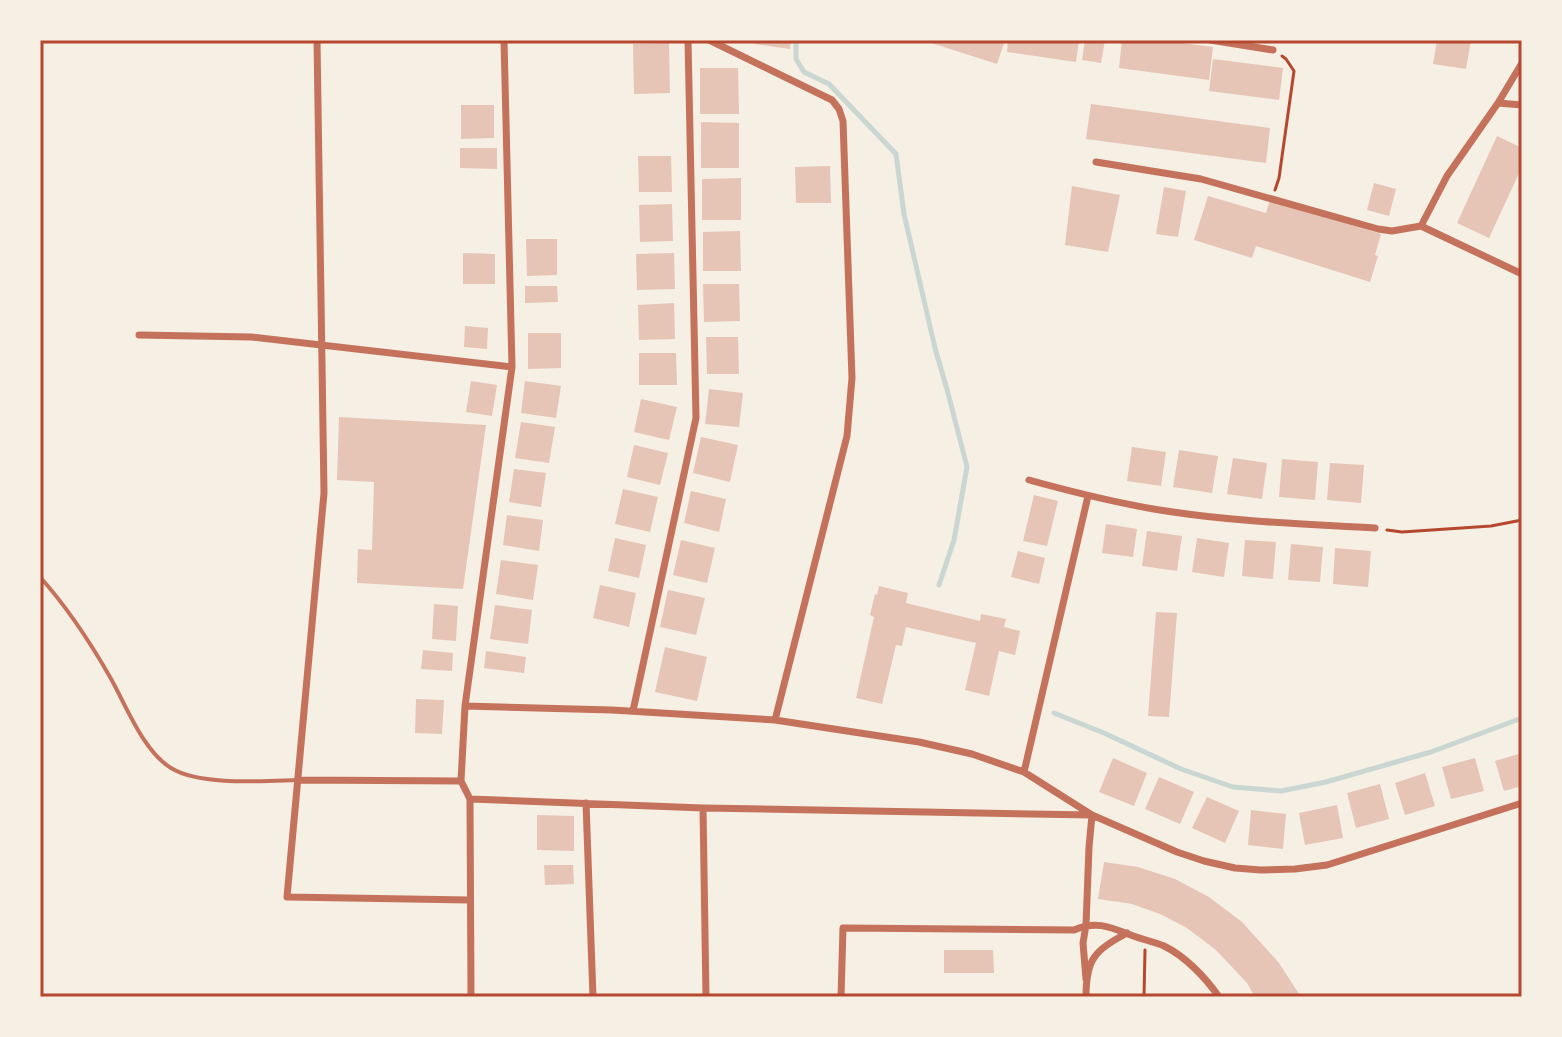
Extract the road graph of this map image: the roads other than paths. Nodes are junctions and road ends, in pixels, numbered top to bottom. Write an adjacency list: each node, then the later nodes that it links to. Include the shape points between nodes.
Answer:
1 (317, 40): 14 (street)
2 (504, 40): 15 (street)
3 (688, 40): 21 (street, via 696,418)
4 (709, 40): 22 (street, via 832,100 843,121 852,378 847,436)
5 (1210, 40): 6 (street)
6 (1273, 50)
7 (1522, 63): 8 (street)
8 (1498, 103): 9 (street); 11 (street, via 1447,176)
9 (1522, 105)
10 (1096, 162): 11 (street, via 1201,179 1378,229)
11 (1421, 226): 12 (street)
12 (1522, 274)
13 (139, 335): 14 (street)
14 (321, 344): 15 (street); 24 (street, via 324,493)
15 (512, 367): 20 (street)
16 (1029, 480): 17 (street)
17 (1088, 496): 18 (street, via 1188,514); 23 (street)
18 (1375, 528)
19 (40, 577): 24 (lane, via 59,597 151,749 171,768 201,778)
20 (465, 706): 21 (street); 25 (street)
21 (633, 711): 22 (street)
22 (775, 720): 23 (street, via 919,742)
23 (1024, 772): 30 (street)
24 (298, 780): 25 (street); 31 (street, via 287,897)
25 (461, 781): 26 (street)
26 (470, 799): 27 (street); 31 (street)
27 (586, 803): 29 (street); 36 (street)
28 (1522, 803): 30 (street, via 1327,865 1283,870 1204,861)
29 (703, 808): 30 (street); 37 (street)
30 (1092, 815): 32 (street)
31 (469, 900): 35 (street)
32 (1086, 925): 33 (street); 34 (street); 38 (street, via 1074,930 843,928)
33 (1127, 933): 34 (street, via 1097,952); 40 (street, via 1168,948)
34 (1086, 979): 39 (street)
35 (471, 997)
36 (593, 997)
37 (706, 997)
38 (841, 997)
39 (1086, 997)
40 (1219, 997)

